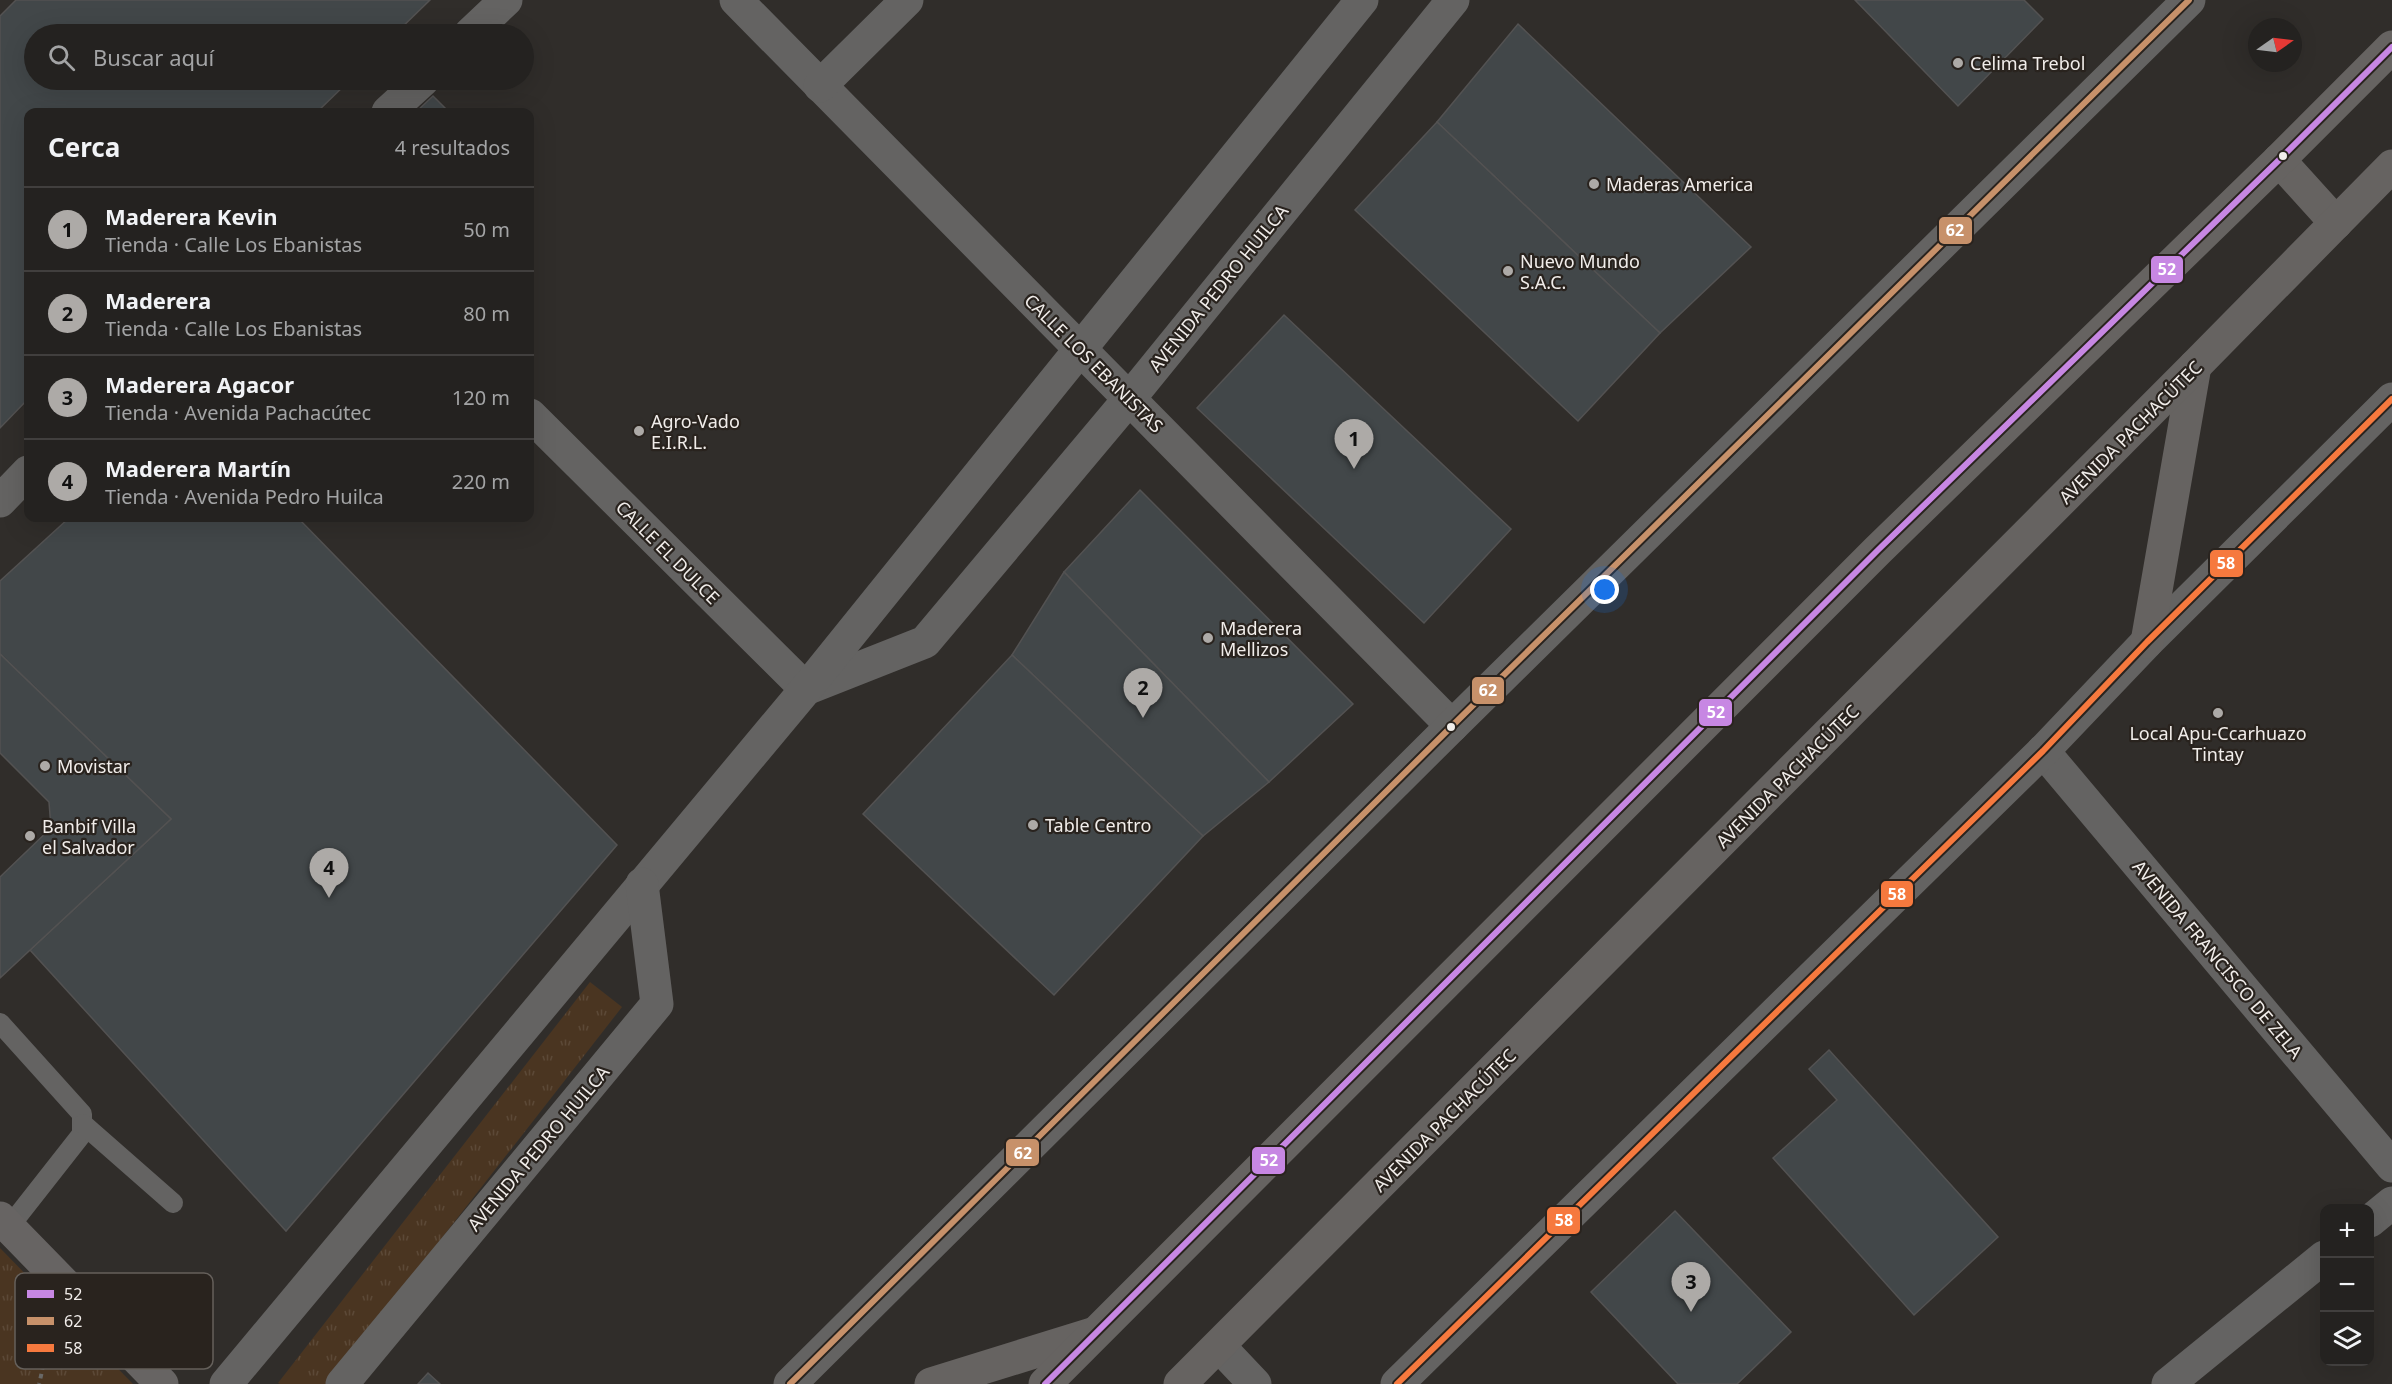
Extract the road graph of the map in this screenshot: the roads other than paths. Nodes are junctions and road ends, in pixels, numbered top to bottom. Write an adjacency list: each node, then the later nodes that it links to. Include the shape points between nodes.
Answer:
1 (506, 0): 7 (street)
2 (736, 0): 9 (street, CALLE LOS EBANISTAS)
3 (907, 0): 9 (street)
4 (1362, 0): 15 (street)
5 (1453, 0): 17 (street, AVENIDA PEDRO HUILCA)
6 (2189, 0): 24 (street)
7 (481, 24)
8 (2392, 47): 12 (main road)
9 (820, 86): 15 (street, CALLE LOS EBANISTAS)
10 (412, 90): 11 (street)
11 (392, 108)
12 (2279, 160): 14 (main road); 36 (main road, via 1878,550)
13 (2392, 166): 14 (main road, AVENIDA PACHACÚTEC)
14 (2336, 223): 16 (main road, AVENIDA PACHACÚTEC)
15 (1079, 349): 17 (street, CALLE LOS EBANISTAS); 23 (street)
16 (2195, 366): 22 (main road); 37 (main road, AVENIDA PACHACÚTEC)
17 (1128, 399): 23 (street, AVENIDA PEDRO HUILCA, via 925,642); 24 (street, CALLE LOS EBANISTAS)
18 (2392, 399): 22 (street)
19 (534, 419): 23 (street, CALLE EL DULCE)
20 (24, 476): 21 (street)
21 (0, 501)
22 (2147, 642): 25 (street)
23 (806, 689): 26 (street)
24 (1452, 726): 42 (street)
25 (2043, 751): 29 (street, AVENIDA FRANCISCO DE ZELA); 47 (street)
26 (642, 884): 40 (street); 41 (street, AVENIDA PEDRO HUILCA, via 657,1004)
27 (0, 1023): 28 (lane, via 82,1114)
28 (83, 1124): 30 (lane); 33 (lane, via 82,1134)
29 (2392, 1166)
30 (173, 1203)
31 (2392, 1203): 32 (street)
32 (2374, 1218)
33 (4, 1223): 35 (main road)
34 (2324, 1258): 48 (street)
35 (53, 1273)
36 (1096, 1333): 43 (main road); 44 (main road)
37 (1219, 1346): 45 (main road, AVENIDA PACHACÚTEC); 46 (street)
38 (147, 1369): 39 (main road)
39 (162, 1384)
40 (226, 1384)
41 (342, 1384)
42 (790, 1384)
43 (931, 1384)
44 (1045, 1384)
45 (1180, 1384)
46 (1255, 1384)
47 (1397, 1384)
48 (2168, 1384)

